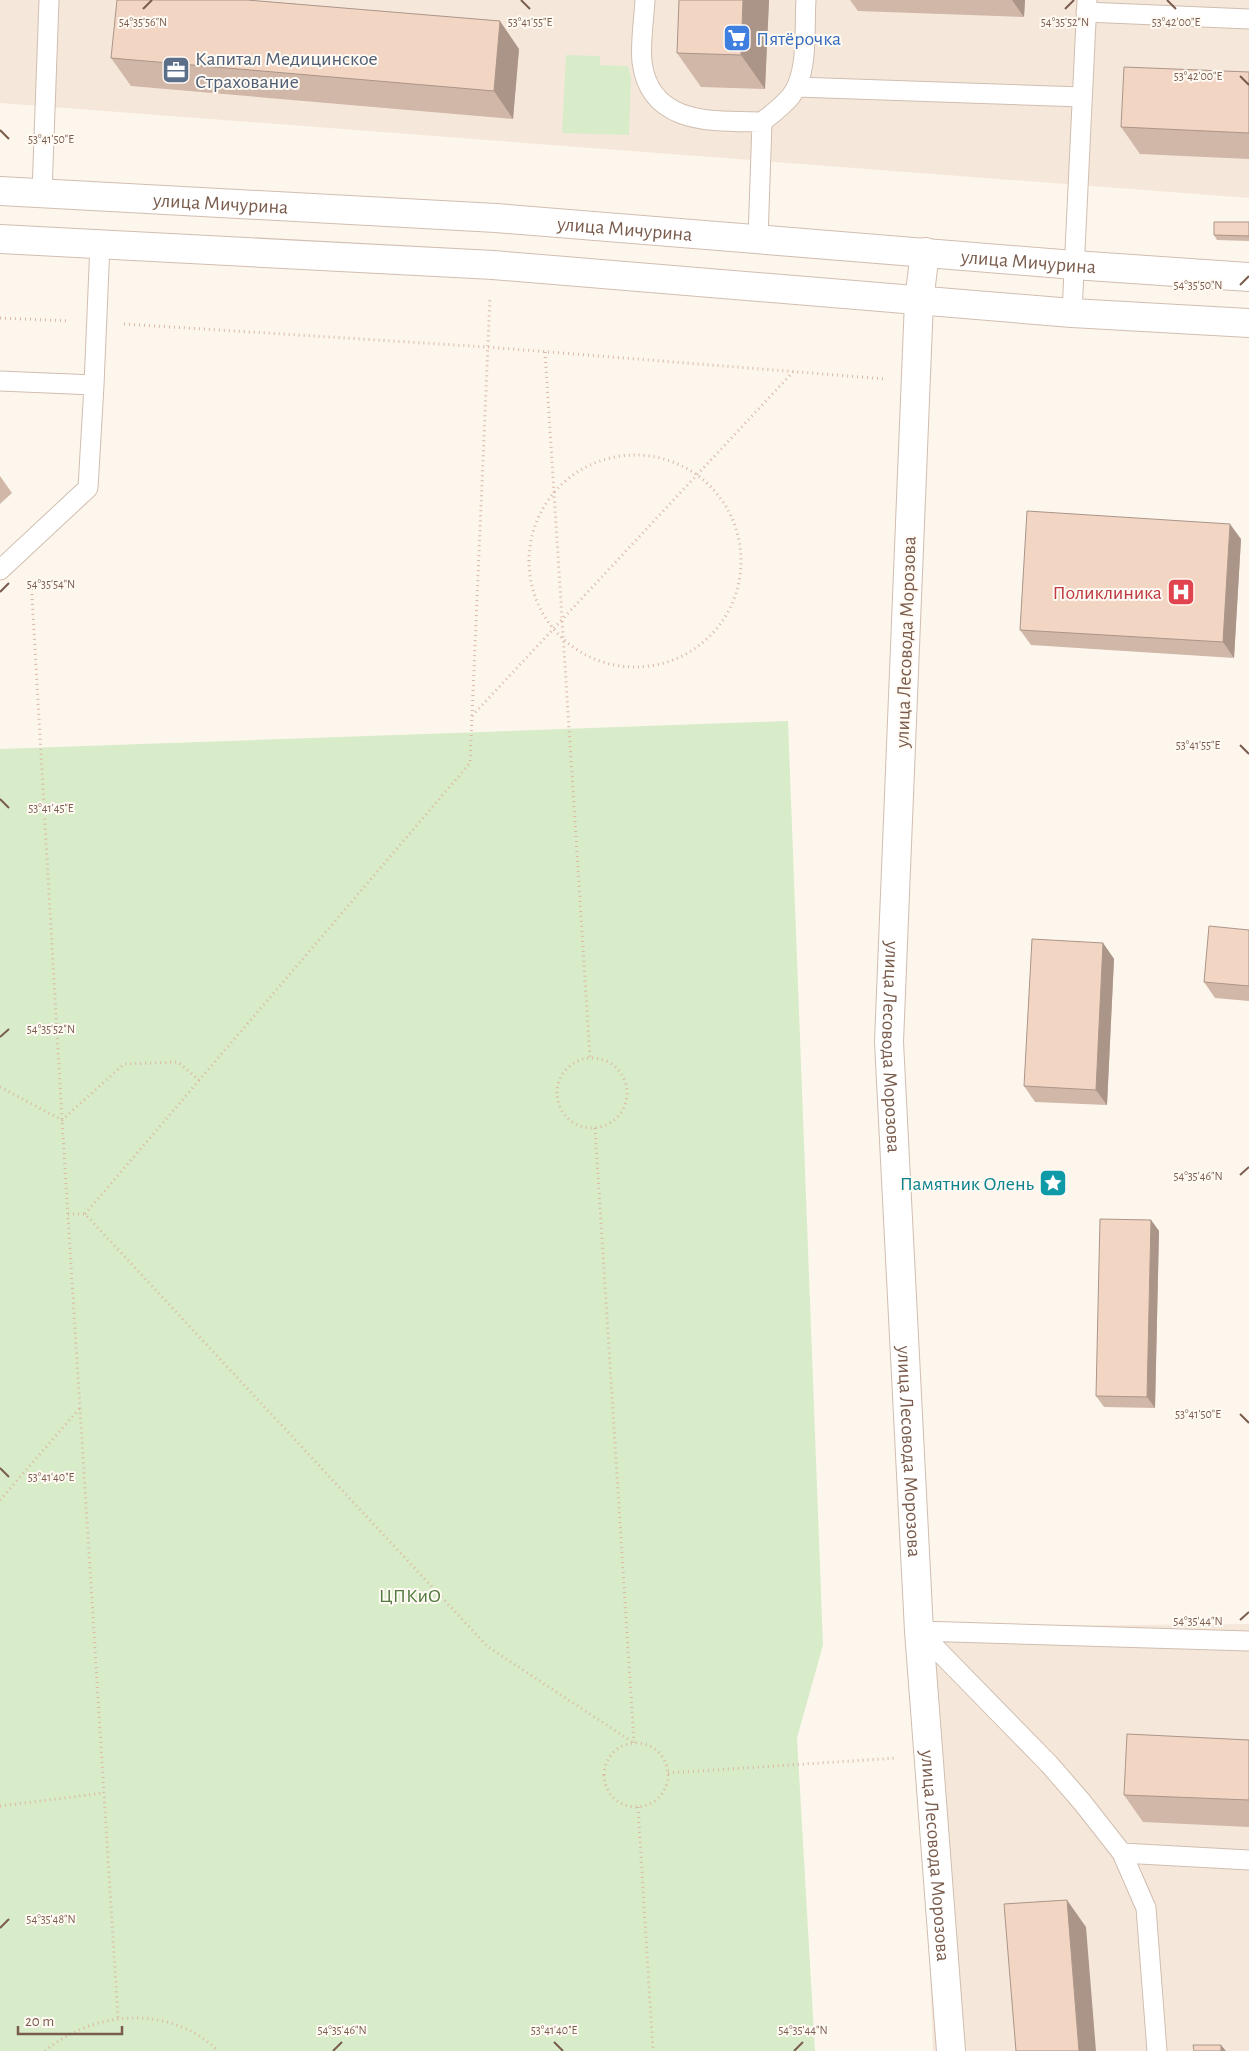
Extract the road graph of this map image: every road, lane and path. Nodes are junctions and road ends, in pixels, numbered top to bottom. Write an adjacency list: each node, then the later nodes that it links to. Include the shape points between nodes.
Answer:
1 (49, 0): 10 (lane)
2 (645, 0): 8 (lane, via 642,62 650,85 661,100 678,114 701,120)
3 (806, 0): 6 (lane, via 803,64)
4 (1087, 6): 5 (lane); 7 (lane)
5 (1249, 19)
6 (797, 87): 7 (lane); 8 (lane)
7 (1082, 97): 16 (lane)
8 (762, 122): 12 (lane)
9 (0, 191): 10 (street, улица Мичурина)
10 (42, 193): 12 (street, улица Мичурина, via 496,218)
11 (0, 239): 13 (street)
12 (758, 239): 14 (street, улица Мичурина)
13 (100, 244): 15 (street); 21 (lane)
14 (925, 252): 16 (street, улица Мичурина); 18 (street, улица Лесовода Морозова)
15 (492, 265): 18 (street); 23 (path)
16 (1074, 265): 17 (street, улица Мичурина); 19 (lane)
17 (1249, 277)
18 (920, 301): 19 (street); 27 (street, улица Лесовода Морозова)
19 (1072, 313): 22 (street)
20 (0, 318): 21 (path)
21 (97, 323): 23 (path); 28 (lane)
22 (1249, 323)
23 (487, 347): 24 (path); 36 (path)
24 (545, 352): 25 (path); 30 (path)
25 (794, 372): 27 (path); 29 (path)
26 (0, 381): 28 (lane)
27 (916, 381): 46 (street, улица Лесовода Морозова, via 889,1042)
28 (94, 385): 31 (lane, via 88,488)
29 (698, 474): 30 (path, via 656,456 634,454 590,464); 33 (path); 35 (path, via 728,508 742,553 741,576 735,598 710,637 671,661 626,667 582,653)
30 (554, 492): 33 (path); 34 (path, via 542,509 529,550 533,592)
31 (29, 543): 32 (lane); 40 (path)
32 (0, 570)
33 (562, 620): 34 (path); 35 (path)
34 (554, 629): 35 (path); 36 (path)
35 (563, 640): 37 (path)
36 (472, 716): 38 (path, via 470,762)
37 (590, 1057): 41 (path, via 604,1059 616,1066 624,1077 627,1090 626,1104 619,1116); 41 (path, via 576,1060 566,1069 558,1081 557,1095 560,1108 569,1119 581,1126)
38 (199, 1080): 40 (path, via 178,1062 124,1064); 43 (path)
39 (0, 1087): 40 (path)
40 (62, 1120): 42 (path)
41 (595, 1128): 48 (path)
42 (68, 1214): 43 (path); 44 (path)
43 (85, 1214): 48 (path, via 488,1647)
44 (80, 1408): 45 (path); 51 (path)
45 (0, 1500)
46 (919, 1631): 47 (lane); 49 (street, улица Лесовода Морозова); 54 (lane, via 1049,1764)
47 (1249, 1641)
48 (634, 1743): 50 (path, via 646,1744 657,1751 665,1761); 53 (path, via 622,1746 612,1754 605,1765 603,1777 614,1800)
49 (928, 1756): 50 (path); 60 (street, улица Лесовода Морозова)
50 (668, 1773): 53 (path, via 667,1786 660,1797)
51 (104, 1793): 52 (path); 56 (path)
52 (0, 1806)
53 (638, 1808): 59 (path)
54 (1122, 1853): 55 (lane); 61 (lane, via 1146,1908)
55 (1249, 1860)
56 (118, 2018): 57 (path, via 68,2034); 58 (path, via 144,2017 170,2023 195,2033)
57 (45, 2051)
58 (218, 2051)
59 (653, 2051)
60 (952, 2051)
61 (1157, 2051)

